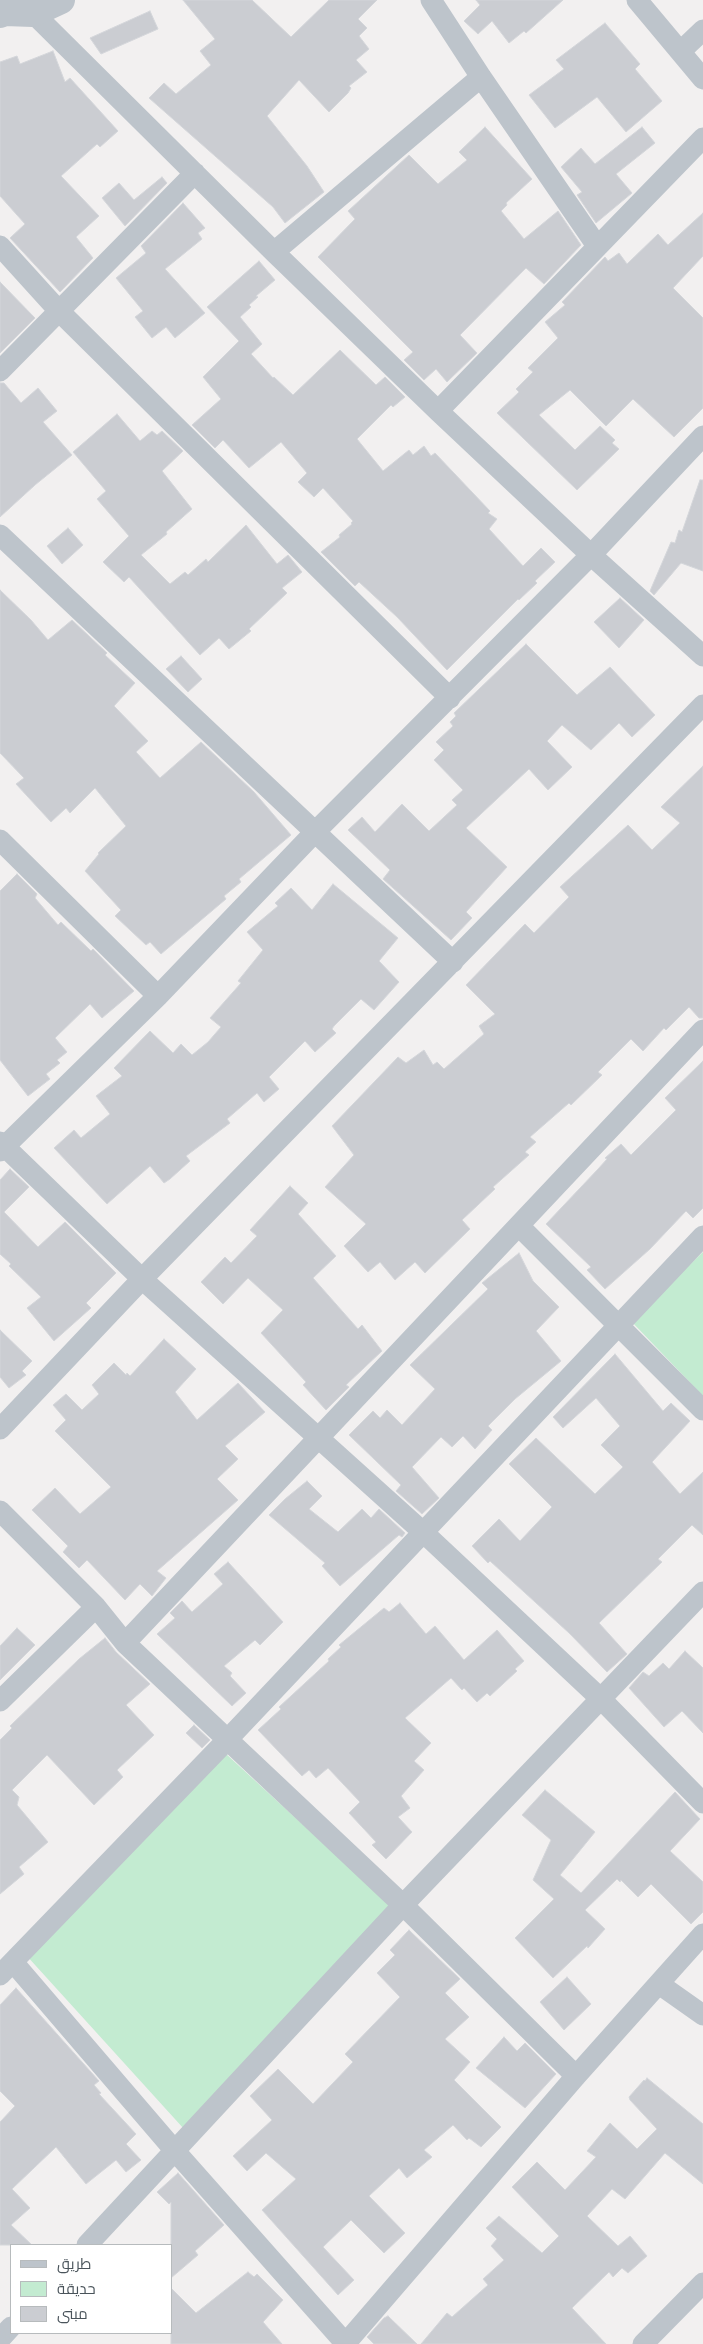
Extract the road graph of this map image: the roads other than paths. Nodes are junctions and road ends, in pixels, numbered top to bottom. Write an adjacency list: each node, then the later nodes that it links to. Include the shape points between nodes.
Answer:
1 (61, 0): 5 (street)
2 (431, 0): 8 (street)
3 (637, 0): 7 (street)
4 (2, 11): 5 (street)
5 (33, 13): 11 (street)
6 (703, 30): 7 (street)
7 (681, 51): 9 (street)
8 (481, 77): 13 (street); 14 (street)
9 (703, 79)
10 (703, 138): 13 (street)
11 (195, 173): 14 (street); 15 (street)
12 (0, 246): 15 (street)
13 (597, 246): 17 (street)
14 (274, 252): 17 (street)
15 (58, 311): 16 (street); 22 (street)
16 (0, 371)
17 (438, 411): 20 (street)
18 (703, 436): 20 (street)
19 (0, 535): 24 (street)
20 (591, 555): 21 (street); 22 (street)
21 (703, 656)
22 (450, 698): 24 (street)
23 (703, 705): 26 (street)
24 (316, 831): 26 (street); 27 (street)
25 (0, 840): 27 (street)
26 (452, 962): 32 (street)
27 (158, 996): 29 (street)
28 (703, 1030): 30 (street)
29 (2, 1147): 32 (street)
30 (519, 1226): 33 (street); 36 (street)
31 (703, 1236): 33 (street)
32 (142, 1279): 35 (street); 36 (street)
33 (619, 1326): 34 (street); 38 (street)
34 (703, 1410)
35 (0, 1429)
36 (318, 1439): 38 (street); 41 (street)
37 (0, 1511): 40 (street)
38 (424, 1533): 42 (street); 44 (street)
39 (703, 1592): 42 (street)
40 (96, 1607): 41 (street); 43 (street)
41 (125, 1643): 44 (street)
42 (601, 1699): 45 (street); 46 (street)
43 (0, 1701)
44 (227, 1740): 46 (street); 48 (street)
45 (703, 1803)
46 (403, 1905): 51 (street); 52 (street)
47 (703, 1934): 49 (street)
48 (6, 1968): 52 (street)
49 (659, 1984): 50 (street); 51 (street)
50 (703, 2014)
51 (576, 2076): 57 (street)
52 (174, 2151): 53 (street); 57 (street)
53 (88, 2244)
54 (703, 2283): 58 (street)
55 (10, 2328): 56 (street)
56 (0, 2339)
57 (346, 2344)
58 (642, 2344)

